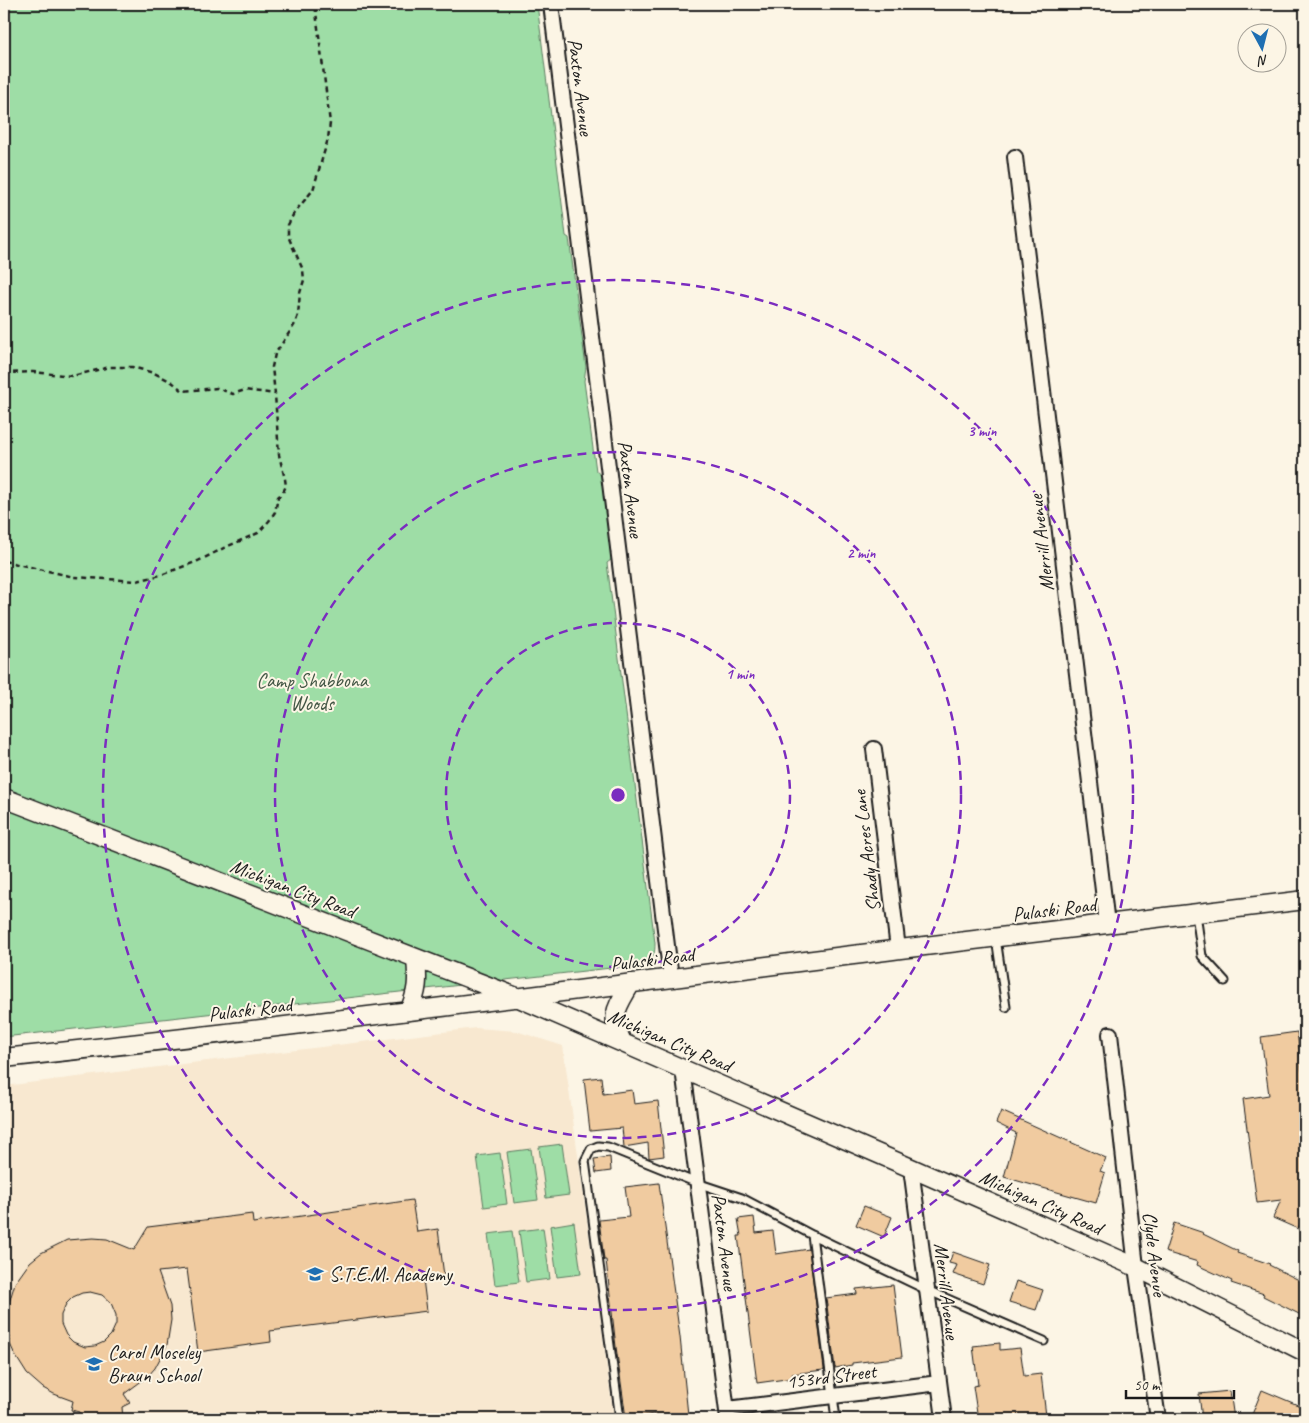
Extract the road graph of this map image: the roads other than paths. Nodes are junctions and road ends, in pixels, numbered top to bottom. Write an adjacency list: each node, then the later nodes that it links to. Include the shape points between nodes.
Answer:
1 (551, 4): 11 (street, Paxton Avenue)
2 (1015, 157): 7 (street, Merrill Avenue)
3 (874, 749): 9 (street, Shady Acres Lane)
4 (4, 798): 10 (street, Michigan City Road)
5 (1305, 900): 6 (street, Pulaski Road)
6 (1196, 914): 7 (street, Pulaski Road); 12 (lane, via 1202,956)
7 (1107, 924): 8 (street, Pulaski Road)
8 (996, 937): 9 (street, Pulaski Road); 15 (lane)
9 (898, 950): 11 (street, Pulaski Road)
10 (416, 959): 14 (street, Michigan City Road); 16 (street, via 416,996)
11 (671, 978): 13 (street, Pulaski Road)
12 (1224, 981)
13 (631, 983): 14 (street, Pulaski Road); 18 (street, via 614,1017)
14 (519, 998): 16 (street, Pulaski Road); 18 (street, Michigan City Road)
15 (1006, 1007)
16 (408, 1011): 19 (street, Pulaski Road)
17 (1110, 1034): 24 (street, Clyde Avenue)
18 (622, 1042): 20 (street, Michigan City Road)
19 (4, 1058)
20 (683, 1069): 21 (street, Michigan City Road); 22 (street, Paxton Avenue)
21 (911, 1168): 24 (street, Michigan City Road); 25 (street, Merrill Avenue)
22 (698, 1183): 23 (lane, via 742,1198); 30 (street, Paxton Avenue); 31 (lane, via 608,1147 598,1146 588,1153 586,1161)
23 (812, 1235): 25 (lane); 29 (lane)
24 (1136, 1267): 27 (street, Michigan City Road); 34 (street, Clyde Avenue)
25 (927, 1290): 26 (lane); 28 (street, Merrill Avenue)
26 (1044, 1342)
27 (1305, 1352)
28 (939, 1383): 29 (street, 153rd Street); 33 (street, Merrill Avenue)
29 (833, 1396): 30 (street, 153rd Street); 32 (lane)
30 (727, 1414)
31 (620, 1419)
32 (836, 1419)
33 (944, 1419)
34 (1158, 1419)

